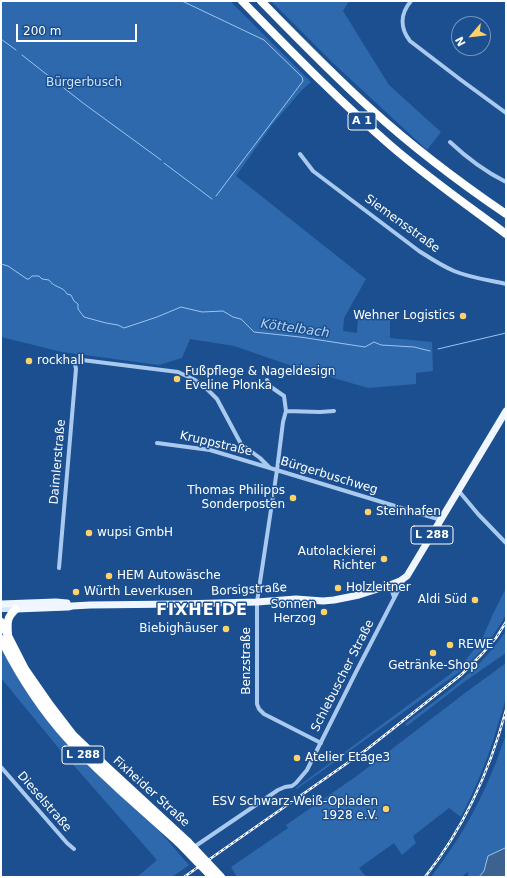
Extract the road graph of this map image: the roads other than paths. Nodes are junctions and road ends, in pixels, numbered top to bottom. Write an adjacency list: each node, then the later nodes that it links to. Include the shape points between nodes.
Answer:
1 (242, 1): 9 (highway, A 1, via 312,73 375,132 424,173)
2 (261, 1): 8 (highway, A 1, via 323,65 378,115 458,180)
3 (411, 1): 4 (street, via 403,14 402,23 410,41)
4 (506, 113)
5 (450, 142): 7 (street, via 476,165)
6 (300, 154): 10 (street, Siemensstraße, via 313,171 434,261 455,271)
7 (506, 182)
8 (506, 214)
9 (506, 234)
10 (506, 284)
11 (74, 359): 12 (street, Bürgerbuschweg); 18 (street, Bürgerbuschweg, via 178,372 195,380 217,398 241,444); 23 (street, Daimlerstraße, via 76,368)
12 (63, 361)
13 (267, 380): 14 (street, via 271,387 284,396)
14 (286, 411): 15 (street); 19 (street, Benzstraße)
15 (334, 411)
16 (506, 411): 20 (main road, Schlebuscher Straße / L 288)
17 (157, 443): 18 (street, Kruppstraße, via 210,450)
18 (270, 468): 19 (street, Bürgerbuschweg)
19 (277, 470): 21 (street, Bürgerbuschweg); 27 (street, Benzstraße)
20 (458, 490): 21 (main road, Schlebuscher Straße / L 288); 22 (street)
21 (441, 520): 24 (main road, Schlebuscher Straße / L 288)
22 (506, 543)
23 (58, 568)
24 (404, 578): 25 (main road, Borsigstraße); 26 (street, Schlebuscher Straße)
25 (390, 585): 26 (street); 27 (main road, Borsigstraße, via 334,600)
26 (394, 597): 34 (street, Schlebuscher Straße)
27 (257, 602): 29 (main road, Borsigstraße); 34 (street, Benzstraße, via 258,707 264,714)
28 (1, 604): 29 (main road, via 56,602)
29 (72, 606): 30 (main road)
30 (16, 608): 31 (main road); 33 (highway, via 10,614)
31 (1, 609)
32 (1, 622): 33 (highway, Fixheider Straße / L 288)
33 (4, 638): 36 (highway, Fixheider Straße / L 288, via 60,720); 38 (highway, Fixheider Straße / L 288, bridge, via 17,670 46,713 67,738 91,764 178,842)
34 (321, 743): 36 (street, Schlebuscher Straße, via 307,770 295,785 278,790)
35 (1, 766): 37 (street, Dieselstraße)
36 (189, 846): 39 (highway, Fixheider Straße / L 288, bridge)
37 (74, 849)
38 (212, 877)
39 (221, 877)

